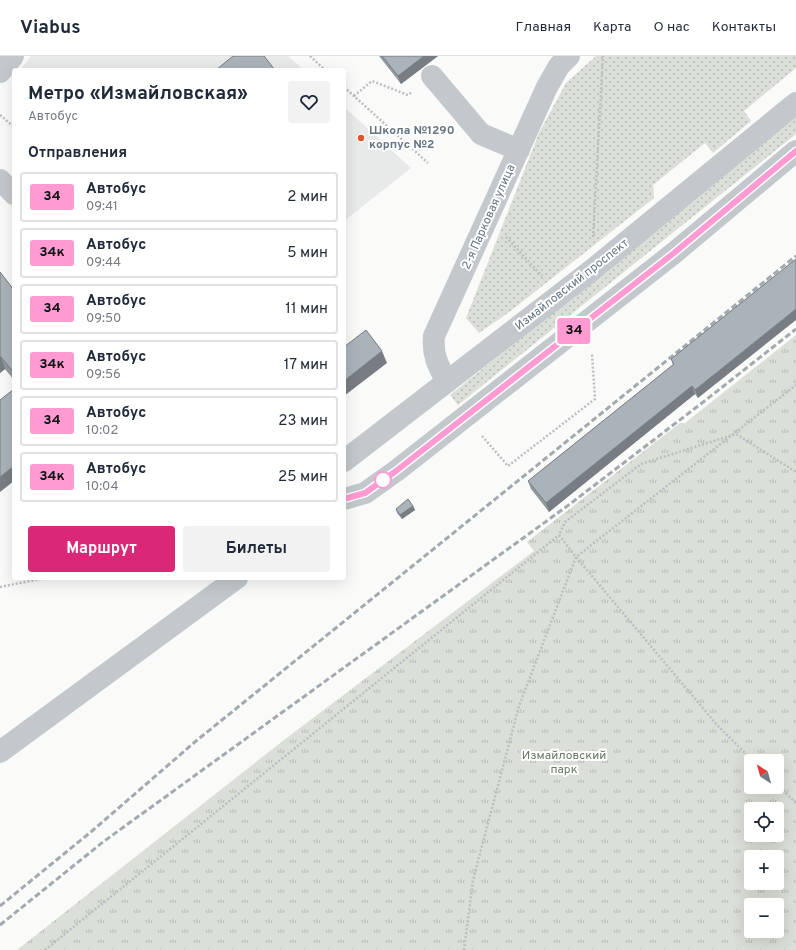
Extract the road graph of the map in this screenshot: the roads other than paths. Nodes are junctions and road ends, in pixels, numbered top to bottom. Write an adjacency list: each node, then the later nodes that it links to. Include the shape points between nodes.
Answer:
1 (13, 56): 3 (street)
2 (569, 56): 6 (street, 2-я Парковая улица, via 559,66 547,87)
3 (0, 72)
4 (432, 76): 6 (street, via 480,134)
5 (796, 103): 10 (street, Измайловский проспект, via 592,270)
6 (519, 150): 10 (street, 2-я Парковая улица, via 434,336 435,359)
7 (796, 151): 12 (street, via 674,253 396,471 365,493)
8 (0, 180): 9 (street)
9 (12, 192)
10 (447, 382): 11 (street, Измайловский проспект)
11 (346, 459)
12 (346, 498)
13 (234, 580): 14 (street)
14 (0, 752)

